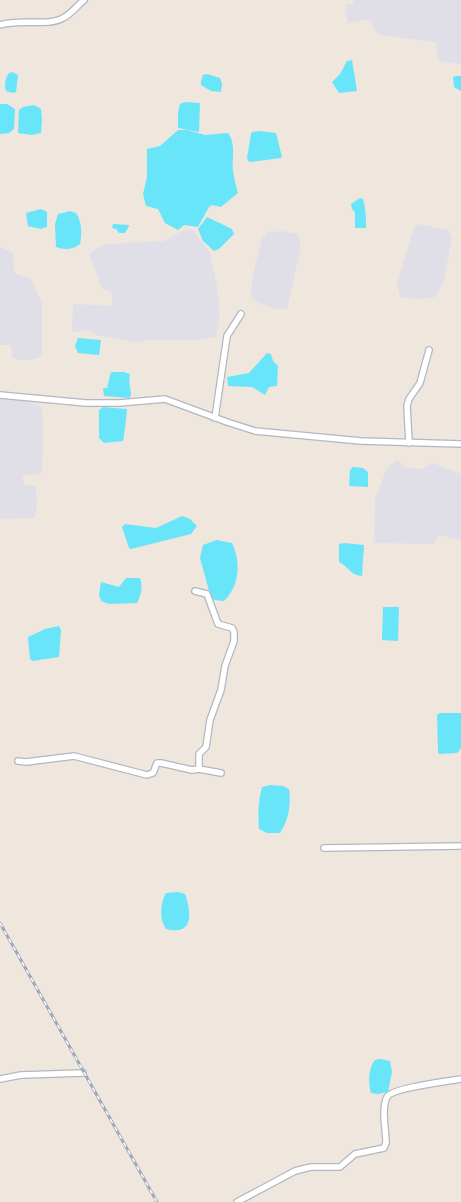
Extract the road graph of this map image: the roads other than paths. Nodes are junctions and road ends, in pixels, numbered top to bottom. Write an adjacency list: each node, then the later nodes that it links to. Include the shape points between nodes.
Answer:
1 (84, 0): 2 (street, via 61,20 20,21)
2 (0, 25)
3 (241, 314): 6 (street, via 227,336)
4 (429, 350): 7 (street, via 420,383 407,406)
5 (0, 395): 6 (street, via 86,403 165,399)
6 (215, 418): 7 (street, via 255,430 284,434)
7 (409, 443): 8 (street)
8 (461, 444)
9 (195, 591): 11 (street, via 207,594 218,624 232,628 234,632 234,642 222,690 210,720 206,747 200,754)
10 (18, 761): 11 (street, via 74,756 147,775 154,773 157,763)
11 (199, 769): 12 (street)
12 (221, 773)
13 (461, 846): 14 (street)
14 (324, 848)
15 (83, 1072): 16 (street, via 21,1075)
16 (0, 1079)
17 (461, 1079): 18 (street, via 390,1094 385,1110 384,1148 354,1154 340,1167 295,1170)
18 (238, 1202)

